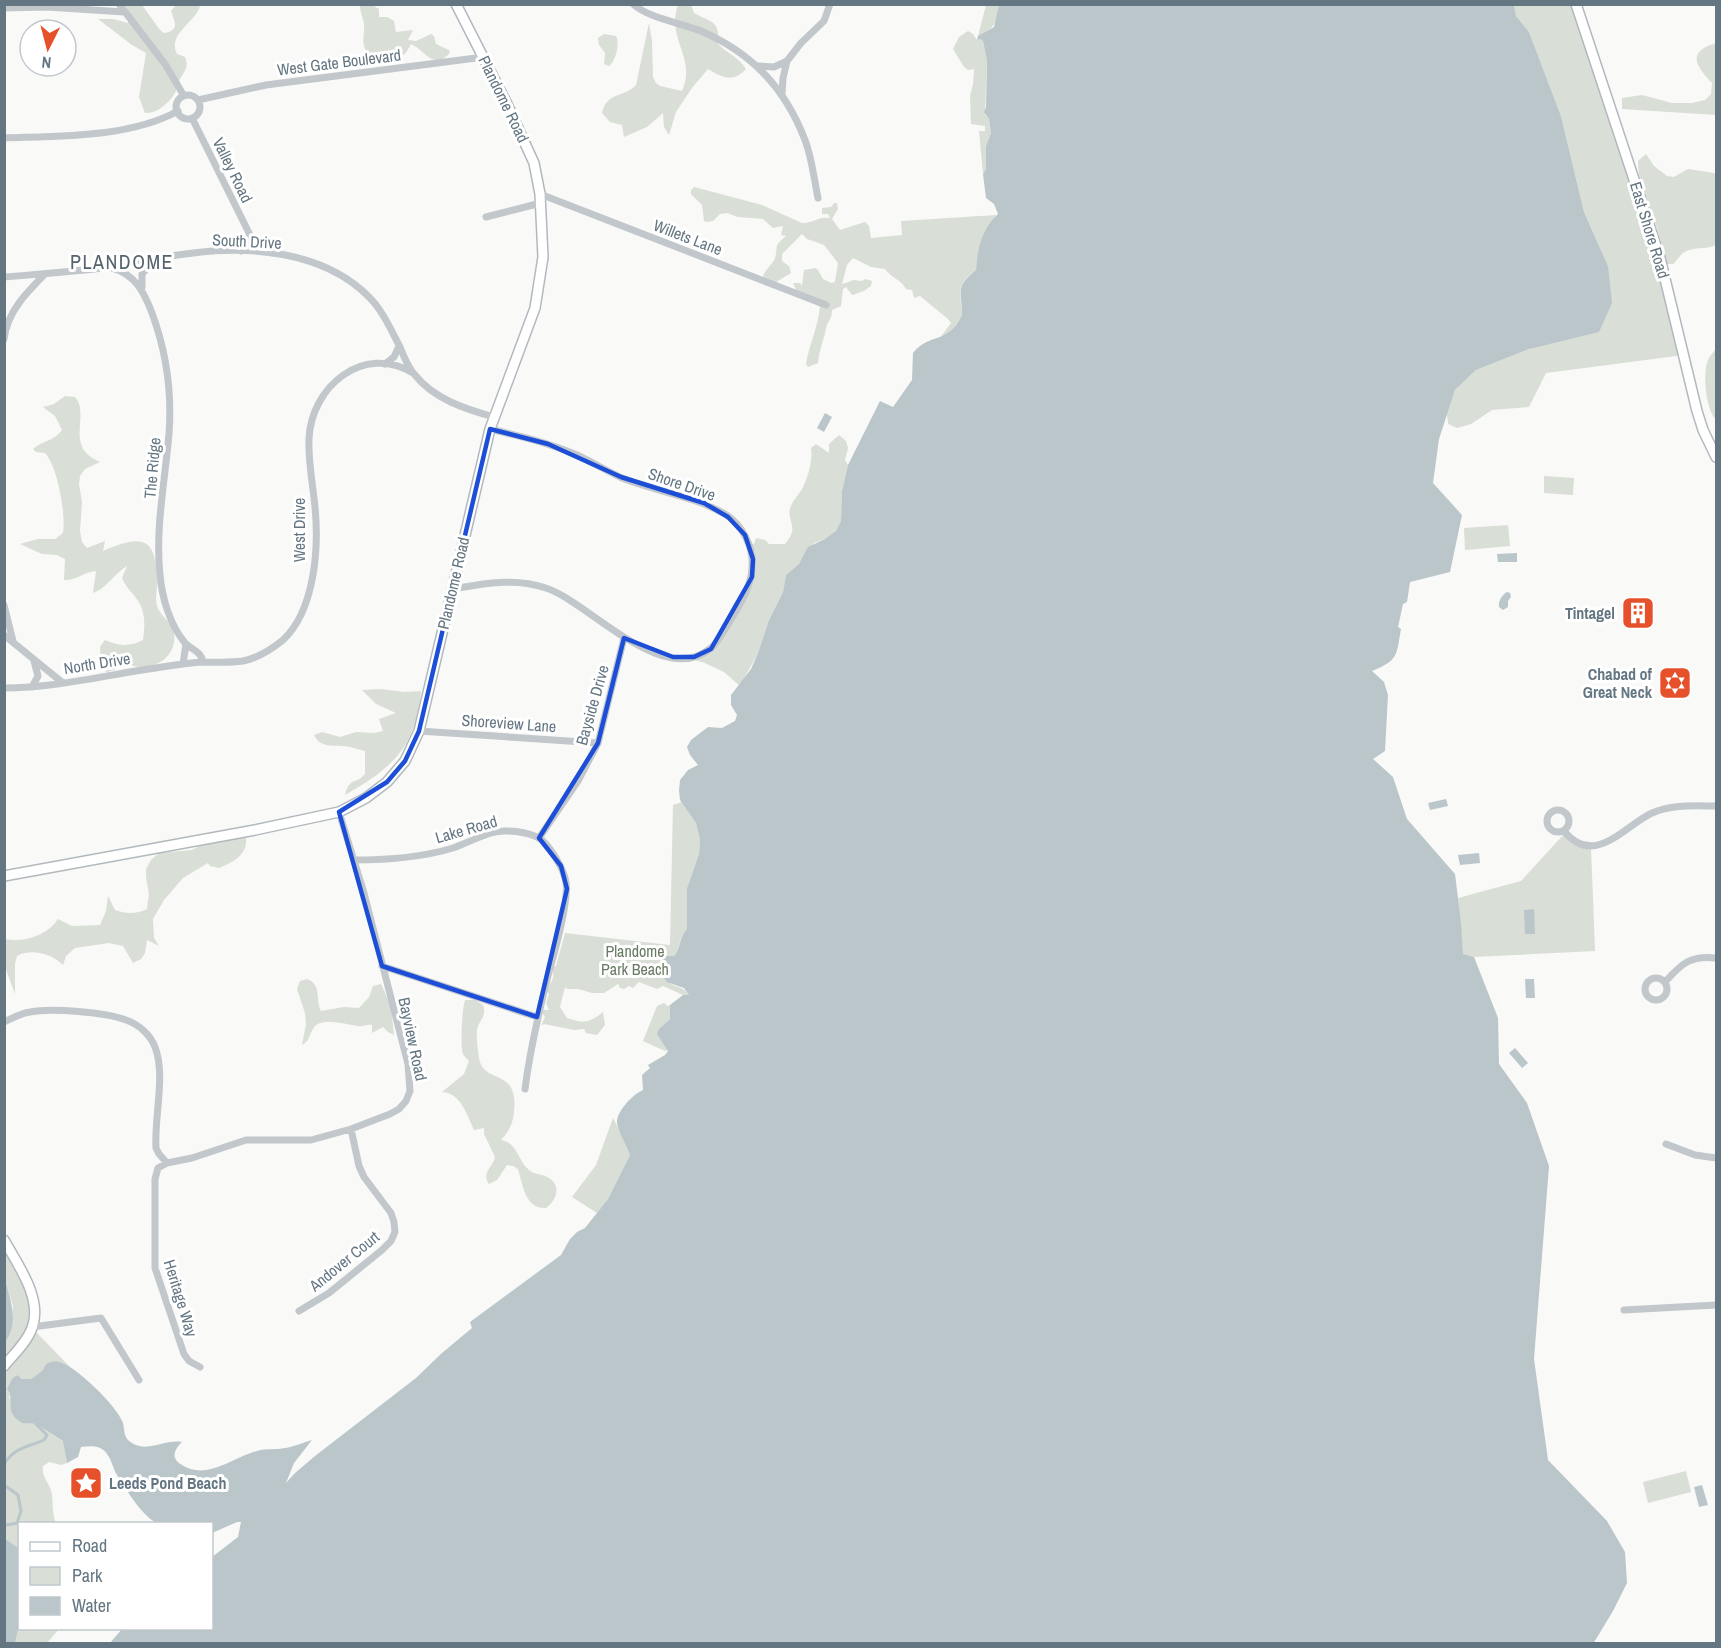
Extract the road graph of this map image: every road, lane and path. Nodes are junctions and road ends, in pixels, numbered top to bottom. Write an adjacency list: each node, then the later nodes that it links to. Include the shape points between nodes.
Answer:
1 (119, 4): 7 (street)
2 (456, 4): 8 (main road, Plandome Road)
3 (633, 4): 10 (street, via 716,38)
4 (830, 4): 9 (street, via 824,21)
5 (1576, 4): 35 (main road, East Shore Road, via 1660,258 1697,411)
6 (4, 8): 7 (street)
7 (124, 12): 12 (street, via 165,64)
8 (484, 57): 13 (street, West Gate Boulevard, via 266,85); 17 (main road, Plandome Road, via 532,157)
9 (787, 61): 10 (street, via 774,67); 11 (street)
10 (757, 66): 11 (street)
11 (782, 94): 18 (street, via 806,142)
12 (184, 96): 13 (street); 14 (street, via 177,104)
13 (198, 100): 15 (street, via 199,112)
14 (178, 111): 15 (street, via 183,117); 16 (street, via 153,122 95,134)
15 (192, 118): 20 (street, Valley Road)
16 (4, 138)
17 (540, 198): 19 (street); 28 (street, Willets Lane); 33 (main road, Plandome Road, via 543,257 539,292)
18 (818, 198)
19 (486, 217)
20 (250, 235): 21 (street); 22 (street, Valley Road)
21 (241, 251): 22 (street, South Drive); 23 (street, South Drive)
22 (273, 253): 30 (street, South Drive, via 314,263 355,284 385,317)
23 (156, 258): 24 (street, South Drive); 27 (street, via 142,274)
24 (109, 267): 25 (street, South Drive); 27 (street, The Ridge, via 130,276)
25 (45, 274): 26 (street, South Drive); 29 (street, via 20,301)
26 (4, 277)
27 (143, 292): 41 (street, The Ridge, via 157,326 167,378 169,428 159,538 160,575 167,609)
28 (826, 305)
29 (4, 339)
30 (399, 346): 31 (street); 32 (street, South Drive)
31 (385, 364): 32 (street, West Drive); 43 (street, West Drive, via 352,369 341,375 326,392 314,417 309,438 315,552 309,594 300,615 285,638 257,656)
32 (413, 373): 33 (street, South Drive, via 451,402)
33 (494, 417): 34 (main road, Plandome Road)
34 (490, 429): 36 (main road, Plandome Road); 39 (street, Shore Drive, via 548,444 621,477 704,502 728,516 745,535 753,559 752,577 711,649 694,657 673,657 646,650)
35 (1716, 457)
36 (452, 589): 39 (street, Shore Drive, via 494,582 547,588 565,596); 48 (main road, Plandome Road)
37 (4, 604): 40 (street)
38 (4, 635): 40 (street)
39 (624, 638): 49 (street, Bayside Drive)
40 (14, 641): 42 (street)
41 (186, 644): 43 (street, The Ridge, via 198,653); 44 (street)
42 (33, 659): 45 (street); 46 (street, via 38,672)
43 (199, 663): 44 (street, North Drive)
44 (183, 664): 45 (street, North Drive)
45 (63, 683): 46 (street, North Drive)
46 (32, 687): 47 (street, North Drive)
47 (4, 688)
48 (419, 731): 49 (street, Shoreview Lane); 51 (main road, Plandome Road, via 405,761 387,782)
49 (598, 743): 53 (street, Bayside Drive, via 578,781)
50 (1716, 806): 52 (street, via 1684,806 1652,813 1607,843 1595,846 1579,844)
51 (339, 812): 54 (street, Bayview Road); 55 (main road, Plandome Road)
52 (1564, 831)
53 (539, 838): 54 (street, Lake Road, via 519,832 494,832 422,856); 59 (street, via 561,866 567,889)
54 (354, 860): 57 (street, Bayview Road)
55 (4, 876)
56 (1716, 958): 58 (street, via 1693,957)
57 (382, 966): 59 (street); 62 (street, Bayview Road, via 408,1064 410,1091 399,1109)
58 (1665, 981)
59 (537, 1017): 61 (street)
60 (4, 1022): 65 (street, via 28,1012 68,1011 125,1019 144,1031 155,1046 159,1074 156,1148)
61 (525, 1089)
62 (351, 1129): 65 (street, Bayview Road, via 311,1140 246,1140); 69 (street, Andover Court, via 359,1166 391,1213 395,1232 382,1250 329,1293)
63 (1666, 1144): 64 (street)
64 (1716, 1158)
65 (168, 1164): 72 (street, Heritage Way, via 158,1168 155,1179 155,1268 184,1354)
66 (4, 1240): 70 (main road, via 32,1295)
67 (1716, 1305): 68 (street)
68 (1624, 1310)
69 (299, 1311)
70 (32, 1327): 71 (main road); 73 (street, via 101,1318)
71 (4, 1366)
72 (200, 1367)
73 (139, 1380)

